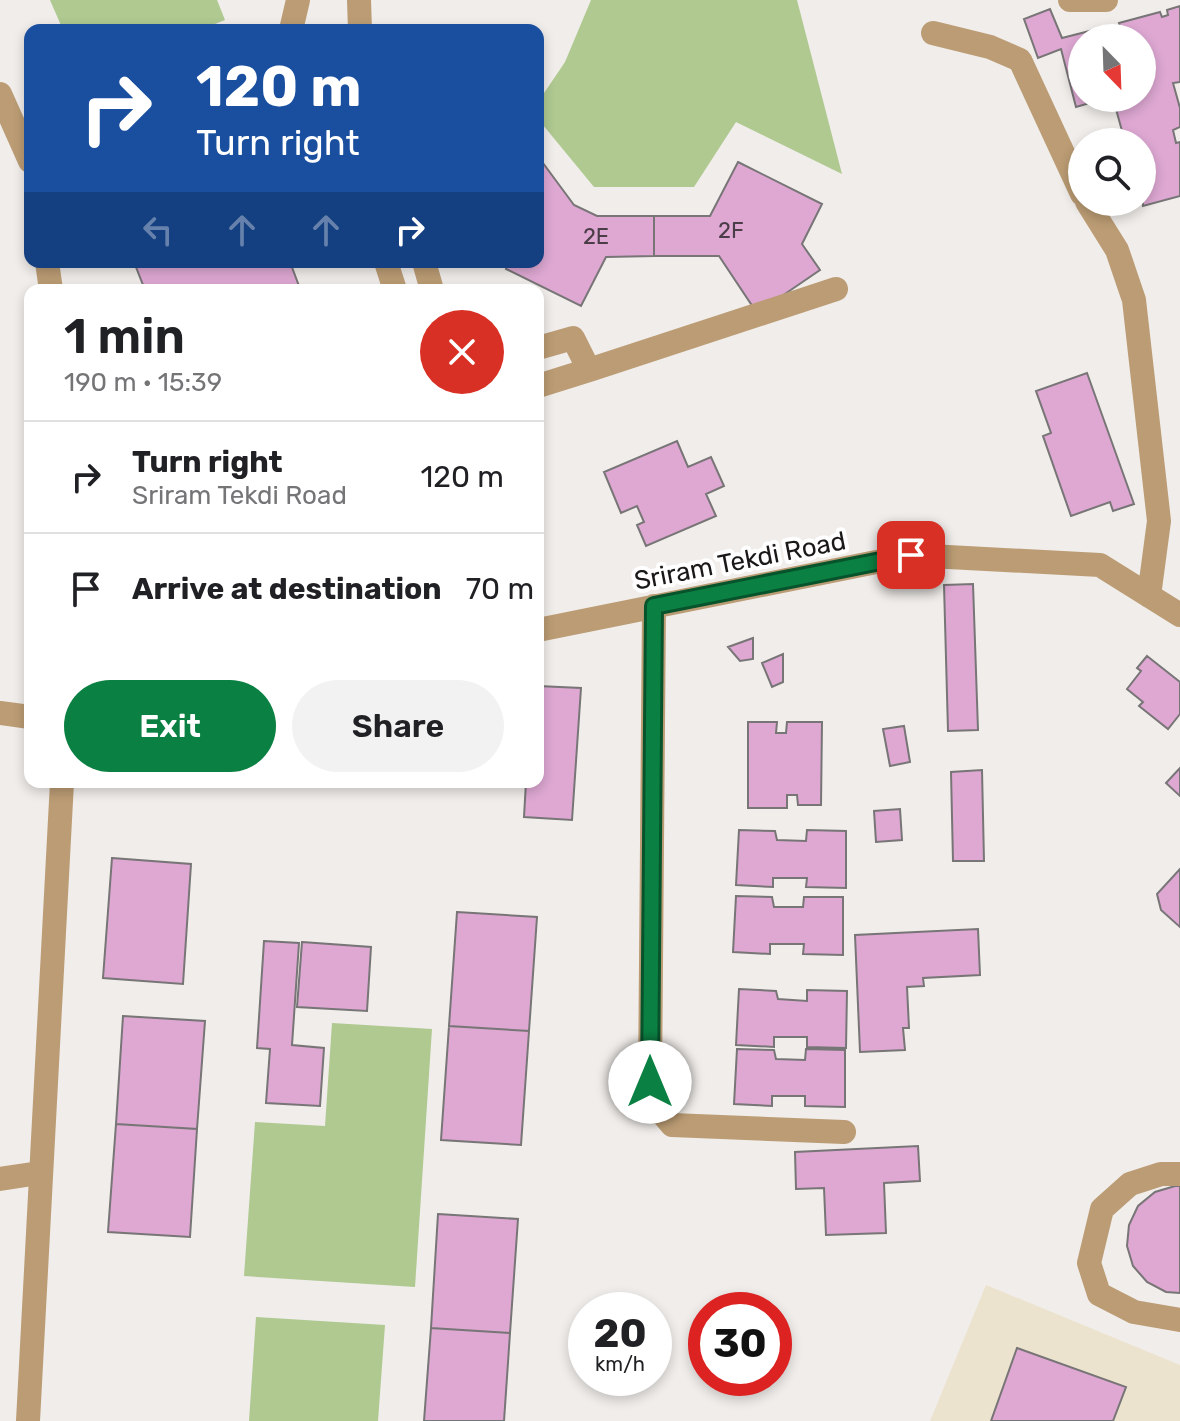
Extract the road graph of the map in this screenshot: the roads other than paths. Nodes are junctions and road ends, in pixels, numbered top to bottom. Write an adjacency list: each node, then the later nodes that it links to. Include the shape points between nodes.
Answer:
1 (298, 0): 5 (street)
2 (359, 0): 6 (street)
3 (1070, 0): 4 (street)
4 (1106, 0)
5 (292, 24)
6 (360, 24)
7 (933, 33): 10 (street, via 1020,60)
8 (0, 94): 9 (street)
9 (23, 129)
10 (1068, 164)
11 (1096, 216): 16 (street, via 1117,250 1134,300 1159,521)
12 (836, 289): 14 (street)
13 (544, 346): 14 (street, via 573,338)
14 (589, 370): 15 (street)
15 (544, 384)
16 (1149, 596): 17 (street, Sriram Tekdi Road, via 1100,565 911,555); 18 (street, Sriram Tekdi Road)
17 (654, 606): 19 (street, Sriram Tekdi Road); 23 (street, via 650,1082 672,1125)
18 (1180, 615)
19 (544, 629)
20 (0, 713): 21 (street)
21 (24, 716)
22 (62, 788): 24 (street)
23 (844, 1132)
24 (39, 1173): 26 (street); 28 (street)
25 (1180, 1174): 27 (street, via 1130,1184 1102,1209 1089,1263 1099,1294 1134,1312)
26 (0, 1179)
27 (1180, 1320)
28 (28, 1421)

